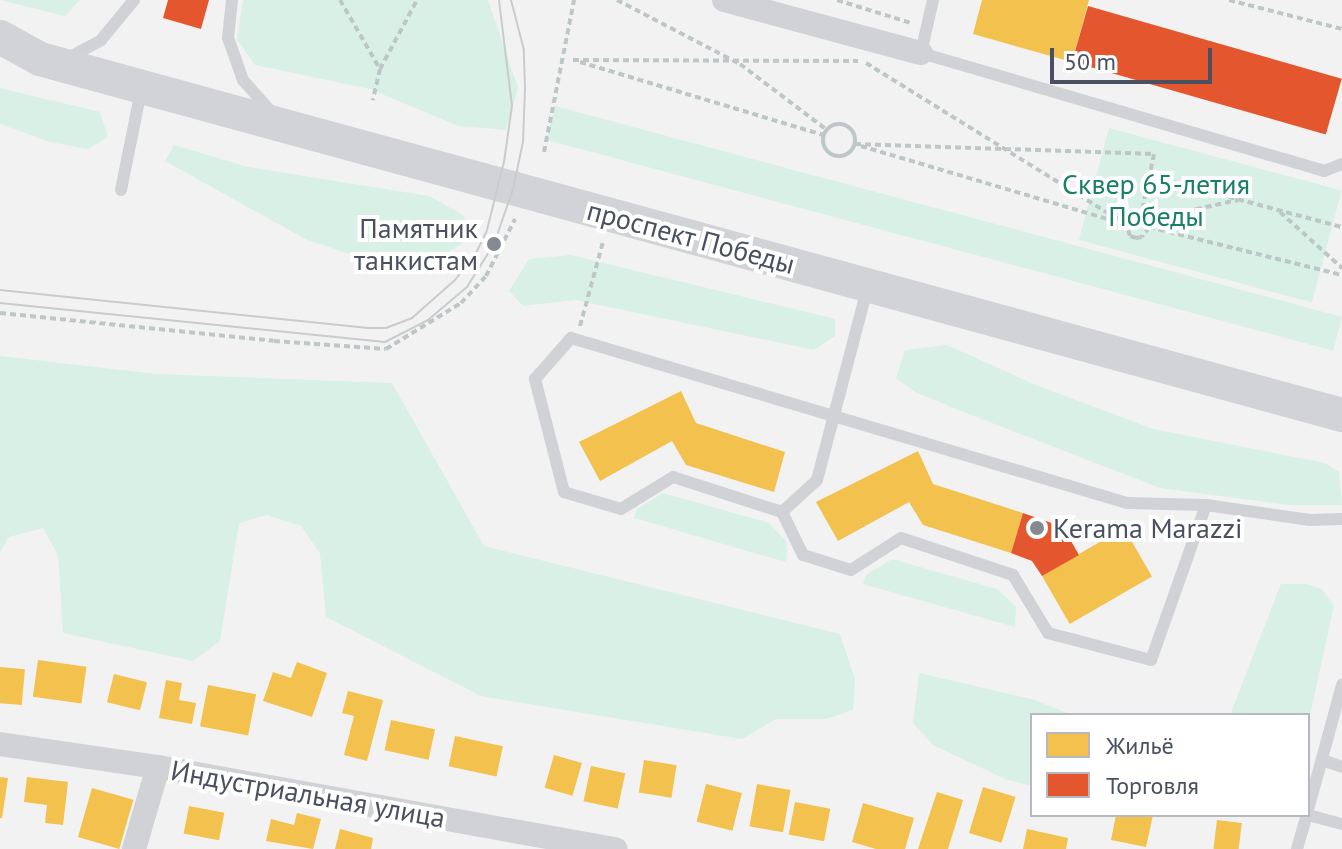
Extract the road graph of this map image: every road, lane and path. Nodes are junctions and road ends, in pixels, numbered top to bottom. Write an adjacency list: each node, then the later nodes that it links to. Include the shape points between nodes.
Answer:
1 (134, 0): 18 (lane, via 101,40)
2 (232, 0): 23 (lane, via 228,38 243,80)
3 (340, 0): 20 (path)
4 (417, 0): 20 (path)
5 (574, 0): 15 (path)
6 (617, 0): 19 (path)
7 (724, 0): 14 (street)
8 (837, 0): 11 (path)
9 (933, 0): 11 (lane)
10 (1229, 0): 12 (path)
11 (927, 28): 14 (lane)
12 (1342, 29)
13 (0, 37): 18 (main road)
14 (921, 53): 28 (lane, via 1324,171)
15 (563, 57): 16 (path); 27 (path)
16 (573, 60): 19 (path); 24 (path)
17 (0, 62): 18 (main road)
18 (48, 62): 21 (main road, проспект Победы)
19 (735, 62): 24 (path); 26 (path, via 864,61)
20 (380, 69): 22 (path)
21 (142, 87): 23 (main road, проспект Победы); 30 (lane)
22 (373, 100)
23 (284, 126): 41 (main road, проспект Победы)
24 (826, 132): 25 (path, via 836,124 846,126 854,133); 25 (path, via 824,145 835,156 845,155)
25 (855, 144): 26 (path); 35 (path)
26 (1000, 146): 29 (path, via 1154,154); 35 (path)
27 (544, 152)
28 (1342, 164)
29 (1150, 176): 31 (path); 33 (path)
30 (121, 190)
31 (1239, 200): 32 (path); 33 (path)
32 (1278, 210): 37 (path); 39 (path)
33 (1144, 218): 35 (path); 36 (path)
34 (515, 219): 42 (path, via 486,276 461,303 386,349)
35 (1126, 224): 36 (path, via 1136,238)
36 (1149, 227): 40 (path)
37 (1342, 227)
38 (604, 238): 43 (path)
39 (1342, 268)
40 (1342, 275)
41 (868, 286): 44 (main road, проспект Победы); 45 (lane)
42 (0, 313)
43 (576, 340): 45 (lane); 47 (lane, via 571,338 535,379 564,492 621,509 673,477)
44 (1342, 415)
45 (834, 416): 46 (lane, via 1127,503); 47 (lane, via 817,480)
46 (1206, 505): 47 (lane, via 1151,660 1048,633 1013,575 901,538 851,570 803,555); 48 (lane, via 1310,520)
47 (782, 512)
48 (1342, 519)
49 (1342, 685): 50 (lane)
50 (1337, 723): 52 (lane)
51 (0, 744): 53 (street, Индустриальная улица)
52 (1322, 760): 54 (lane); 55 (lane)
53 (158, 767): 59 (street); 60 (street, Индустриальная улица)
54 (1342, 767)
55 (1310, 805)
56 (1310, 814): 58 (lane)
57 (1307, 817): 61 (lane)
58 (1342, 824)
59 (134, 849)
60 (616, 849)
61 (1297, 849)

